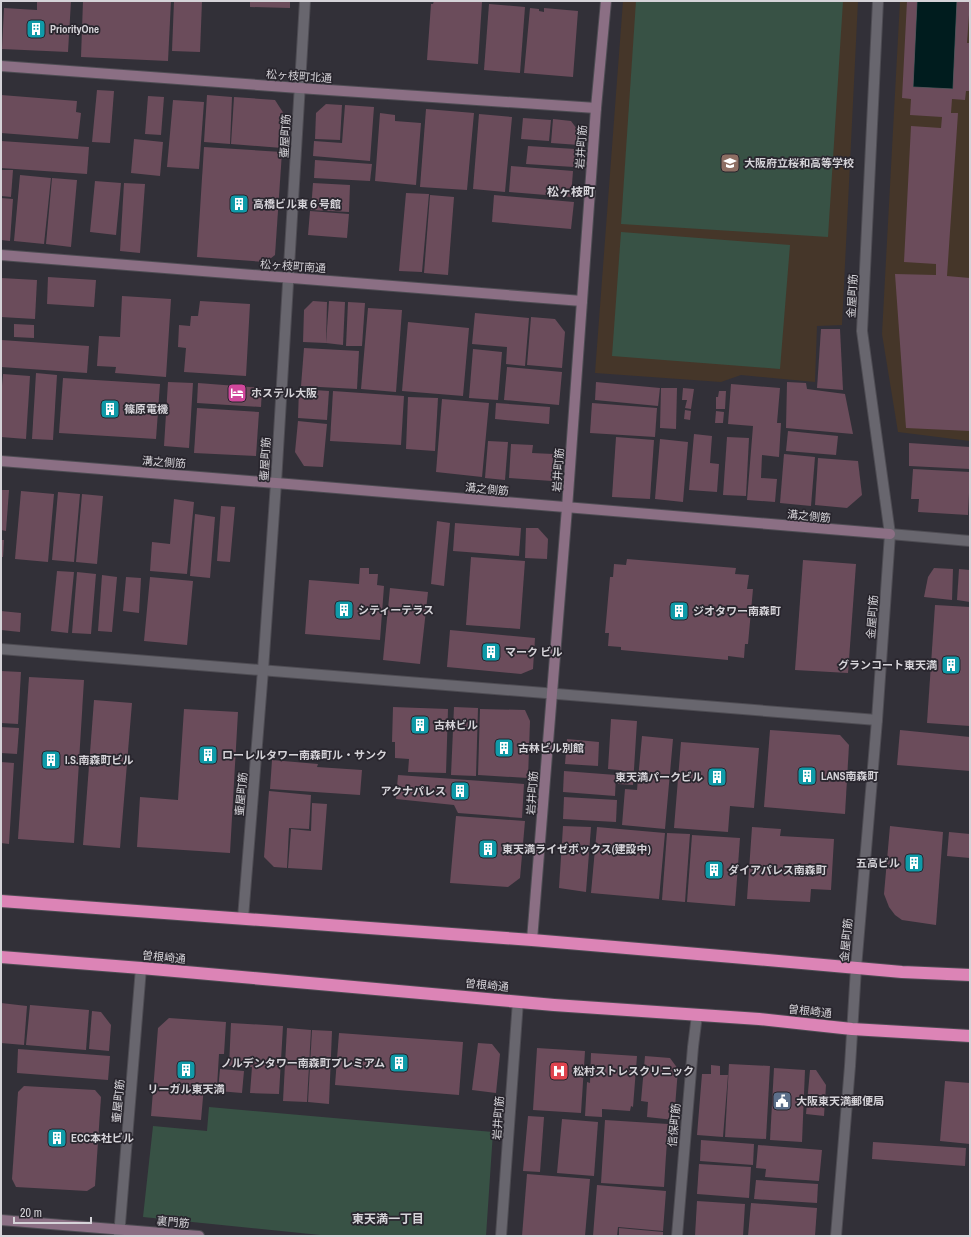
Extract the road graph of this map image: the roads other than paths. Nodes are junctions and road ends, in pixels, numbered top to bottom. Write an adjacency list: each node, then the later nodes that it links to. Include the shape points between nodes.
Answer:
1 (305, 1): 5 (street, 壷屋町筋)
2 (606, 1): 6 (street, 岩井町筋)
3 (878, 1): 13 (street, 金屋町筋, via 862,331)
4 (1, 66): 5 (street, 松ヶ枝町北通)
5 (299, 88): 6 (street, 松ヶ枝町北通); 8 (street, 壷屋町筋)
6 (596, 108): 9 (street, 岩井町筋)
7 (1, 255): 8 (street, 松ヶ枝町南通)
8 (288, 277): 9 (street, 松ヶ枝町南通); 11 (street, 壷屋町筋)
9 (582, 301): 12 (street, 岩井町筋)
10 (1, 461): 11 (street, 溝之側筋)
11 (276, 483): 12 (street, 溝之側筋); 16 (street, 壷屋町筋)
12 (567, 508): 13 (street, 溝之側筋); 17 (street, 岩井町筋)
13 (890, 534): 14 (street, 溝之側筋); 18 (street, 金屋町筋)
14 (970, 541)
15 (1, 649): 16 (street)
16 (263, 670): 17 (street); 20 (street, 壷屋町筋)
17 (551, 694): 18 (street); 21 (street, 岩井町筋)
18 (877, 720): 24 (street, 金屋町筋)
19 (1, 900): 20 (highway)
20 (243, 918): 21 (highway)
21 (532, 940): 24 (highway)
22 (1, 958): 23 (highway, 曽根崎通)
23 (141, 968): 26 (highway, 曽根崎通); 31 (street, 壷屋町筋)
24 (856, 968): 25 (highway); 28 (street, 金屋町筋)
25 (970, 976)
26 (518, 1001): 27 (highway, 曽根崎通); 33 (street, 岩井町筋)
27 (697, 1015): 28 (highway, 曽根崎通); 34 (street, 信保町筋, via 692,1047)
28 (852, 1029): 29 (highway, 曽根崎通); 35 (street, 金屋町筋)
29 (970, 1036)
30 (1, 1220): 31 (street, 裏門筋)
31 (119, 1233): 32 (street, 裏門筋)
32 (199, 1236)
33 (501, 1236)
34 (677, 1236)
35 (836, 1236)

